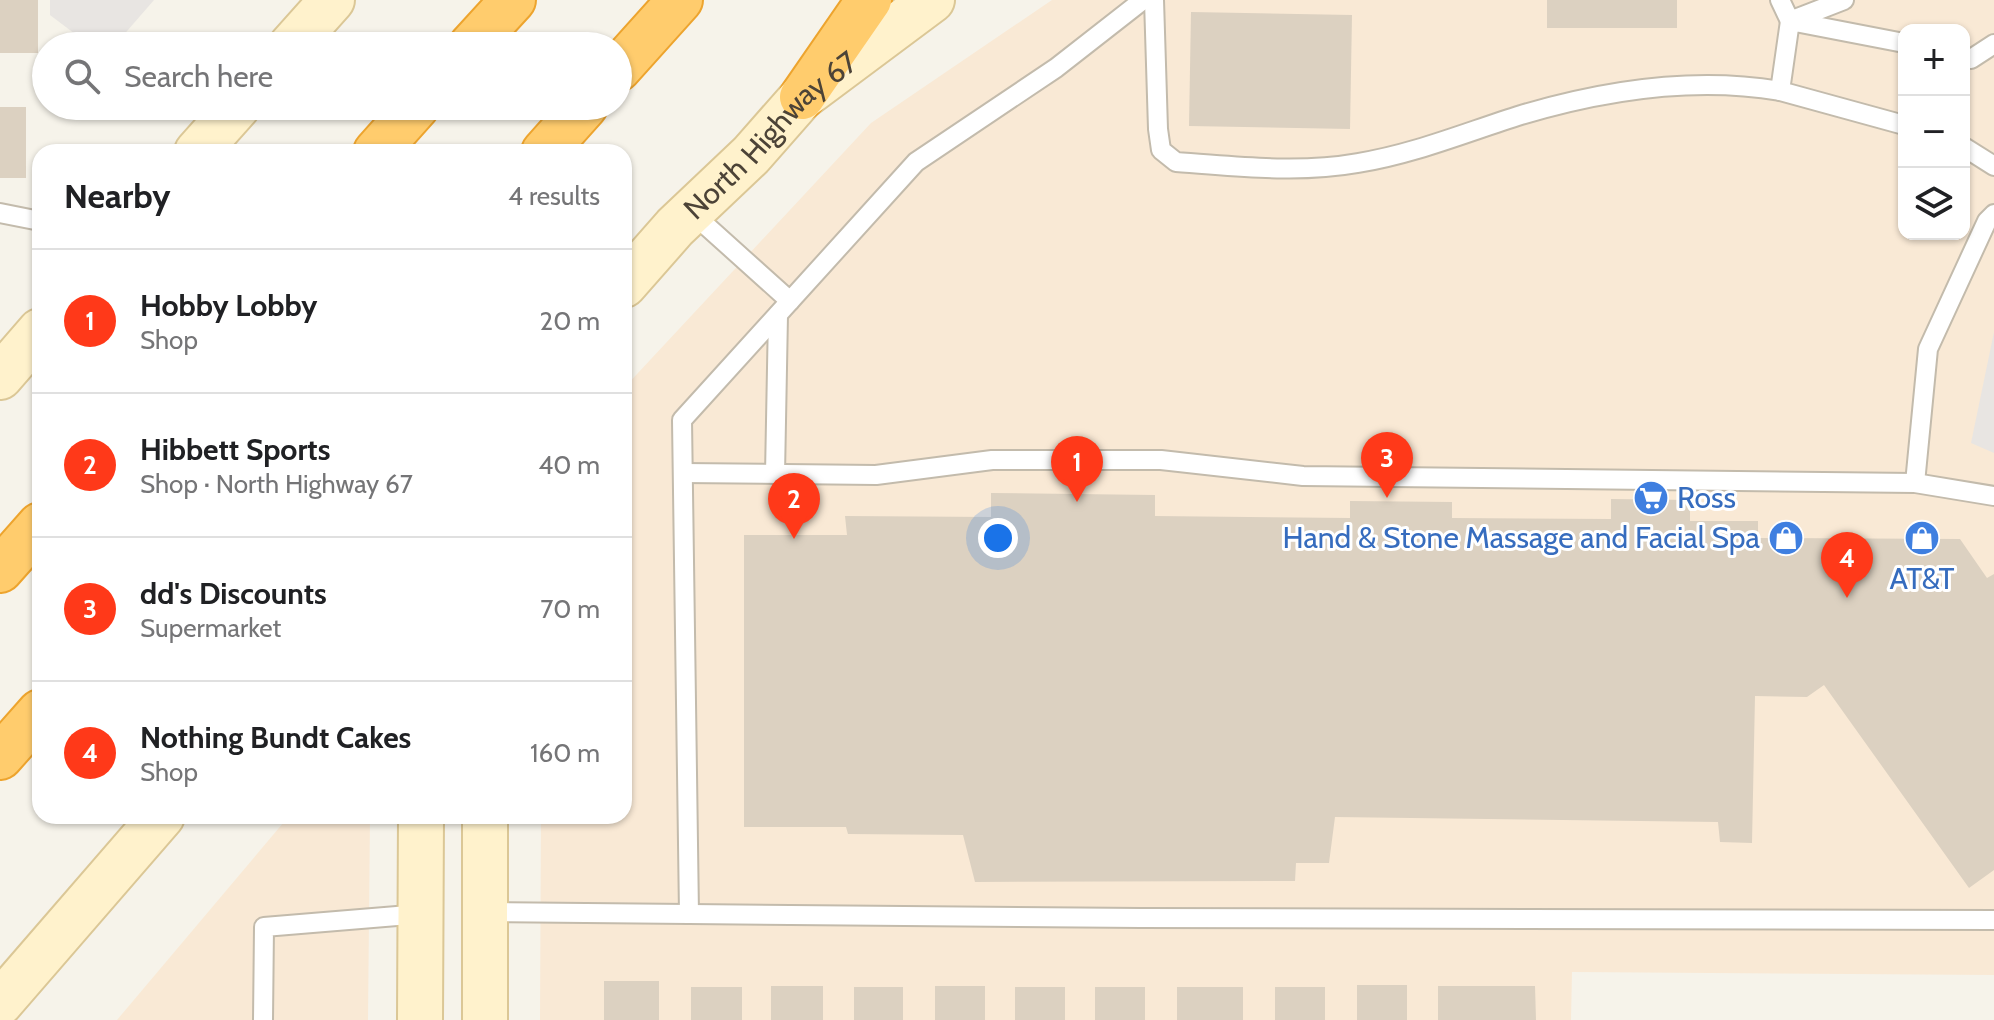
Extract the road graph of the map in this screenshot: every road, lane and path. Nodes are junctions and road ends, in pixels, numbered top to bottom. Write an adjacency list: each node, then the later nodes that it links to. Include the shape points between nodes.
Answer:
1 (332, 0): 11 (main road)
2 (513, 0): 12 (highway)
3 (680, 0): 15 (highway)
4 (869, 0): 18 (highway)
5 (932, 0): 18 (main road, North Highway 67)
6 (1143, 0): 33 (lane, via 1056,68 916,162)
7 (1154, 0): 17 (lane, via 1158,129 1161,150 1176,162 1302,171 1361,163 1580,99 1693,84)
8 (1780, 0): 10 (lane)
9 (1844, 0): 10 (lane)
10 (1790, 21): 13 (lane); 17 (lane)
11 (303, 32)
12 (484, 32)
13 (1898, 43)
14 (1994, 44): 16 (lane)
15 (632, 53)
16 (1970, 59)
17 (1780, 91): 22 (lane)
18 (802, 97): 28 (main road, North Highway 67)
19 (226, 120): 23 (main road)
20 (405, 120): 24 (highway)
21 (573, 120): 25 (highway)
22 (1898, 123)
23 (204, 144)
24 (383, 144)
25 (551, 144)
26 (1970, 151): 27 (lane)
27 (1994, 166)
28 (691, 212): 32 (main road, North Highway 67); 33 (lane)
29 (0, 213): 31 (lane)
30 (1994, 214): 38 (lane, via 1928,349)
31 (32, 219)
32 (632, 276)
33 (784, 308): 36 (lane, via 682,420); 37 (lane)
34 (32, 340): 35 (main road)
35 (0, 377)
36 (683, 473): 37 (lane); 49 (lane)
37 (775, 474): 38 (lane, via 876,475 992,460 1147,460 1303,476)
38 (1915, 483): 39 (lane)
39 (1994, 496)
40 (32, 534): 41 (highway)
41 (0, 570)
42 (32, 721): 43 (highway)
43 (0, 757)
44 (155, 824): 51 (main road)
45 (421, 824): 48 (main road)
46 (485, 824): 47 (main road)
47 (485, 912): 48 (main road); 49 (lane); 54 (main road)
48 (421, 914): 52 (lane, via 264,927); 53 (main road)
49 (689, 914): 50 (lane)
50 (1994, 920)
51 (0, 1003)
52 (263, 1020)
53 (420, 1020)
54 (485, 1020)

